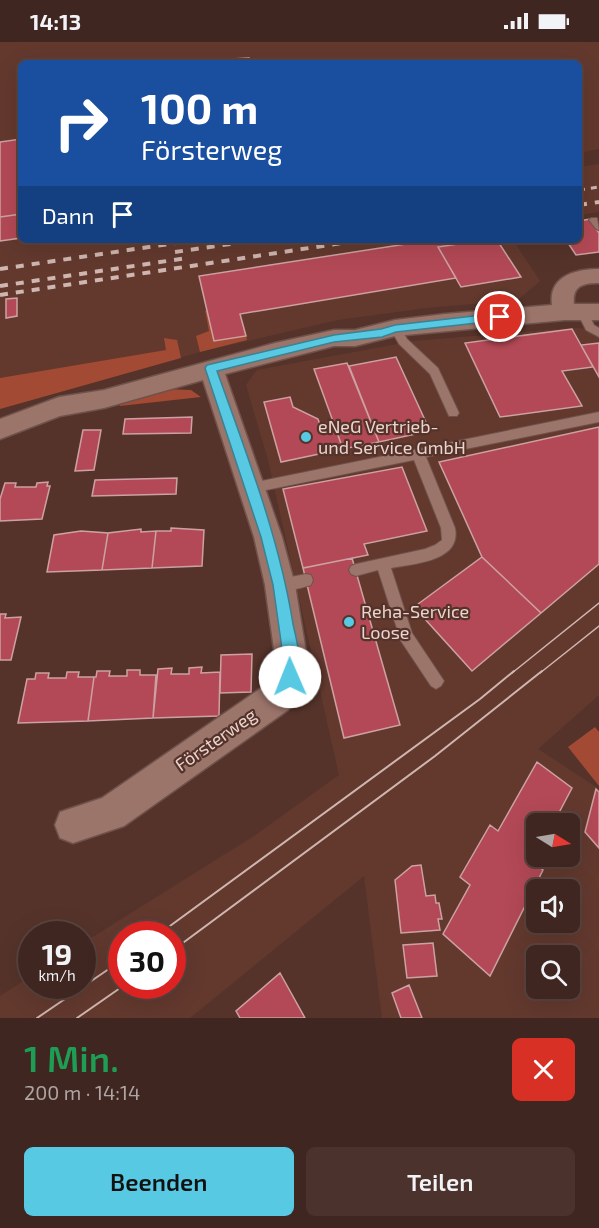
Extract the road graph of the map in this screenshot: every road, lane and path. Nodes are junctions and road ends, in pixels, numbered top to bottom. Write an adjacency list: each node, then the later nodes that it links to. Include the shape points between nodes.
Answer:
1 (599, 276): 2 (street, via 581,277 567,284 561,296)
2 (582, 312): 3 (street); 4 (lane, via 590,327)
3 (395, 328): 5 (street); 6 (lane, via 405,346 434,371)
4 (599, 333)
5 (211, 368): 8 (street, via 104,399 45,411 21,424); 10 (street, Försterweg)
6 (453, 413)
7 (599, 417): 9 (lane)
8 (0, 429)
9 (418, 453): 10 (lane); 11 (lane, via 448,528 448,542 438,550)
10 (252, 488): 14 (street, Försterweg, via 268,537 293,583 292,663 283,692 111,813)
11 (383, 563): 12 (lane); 13 (lane, via 406,636)
12 (356, 570)
13 (436, 681)
14 (73, 825)

